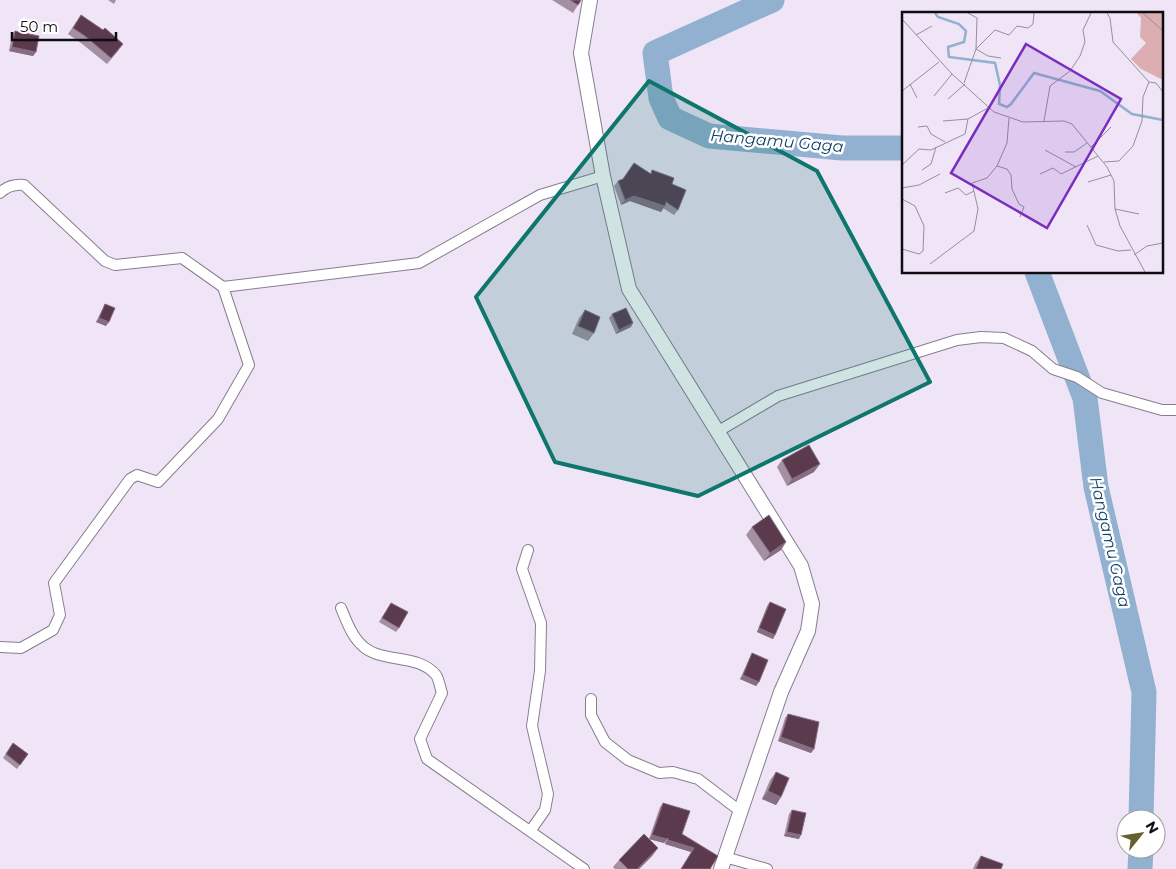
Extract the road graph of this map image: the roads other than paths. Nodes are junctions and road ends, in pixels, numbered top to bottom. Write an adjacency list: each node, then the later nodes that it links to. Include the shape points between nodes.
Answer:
1 (590, 0): 2 (street, via 581,53)
2 (603, 176): 4 (street, via 540,195 419,263); 6 (street, via 629,289)
3 (0, 193): 4 (street, via 16,184 24,185 105,261 114,264 182,258)
4 (223, 286): 9 (street, via 249,364 218,419 158,482 137,475 130,479 54,583 60,615 53,630 21,648)
5 (1176, 410): 6 (street, via 1162,410 1102,393 1077,377 1053,369 1032,351 1004,338 981,337 957,340 778,396)
6 (717, 432): 11 (street, via 801,566 812,604 808,630 781,692)
7 (528, 550): 12 (street, via 522,569 541,623 540,671 532,726 548,794 545,810)
8 (341, 608): 12 (street, via 352,634 364,647 378,655 421,664 436,675 442,693 420,738 427,758)
9 (0, 647)
10 (591, 699): 11 (street, via 592,715 605,742 628,760 659,773 673,772 698,779)
11 (740, 811): 13 (street)
12 (530, 830): 14 (street)
13 (723, 863): 15 (street)
14 (584, 869)
15 (767, 869)

